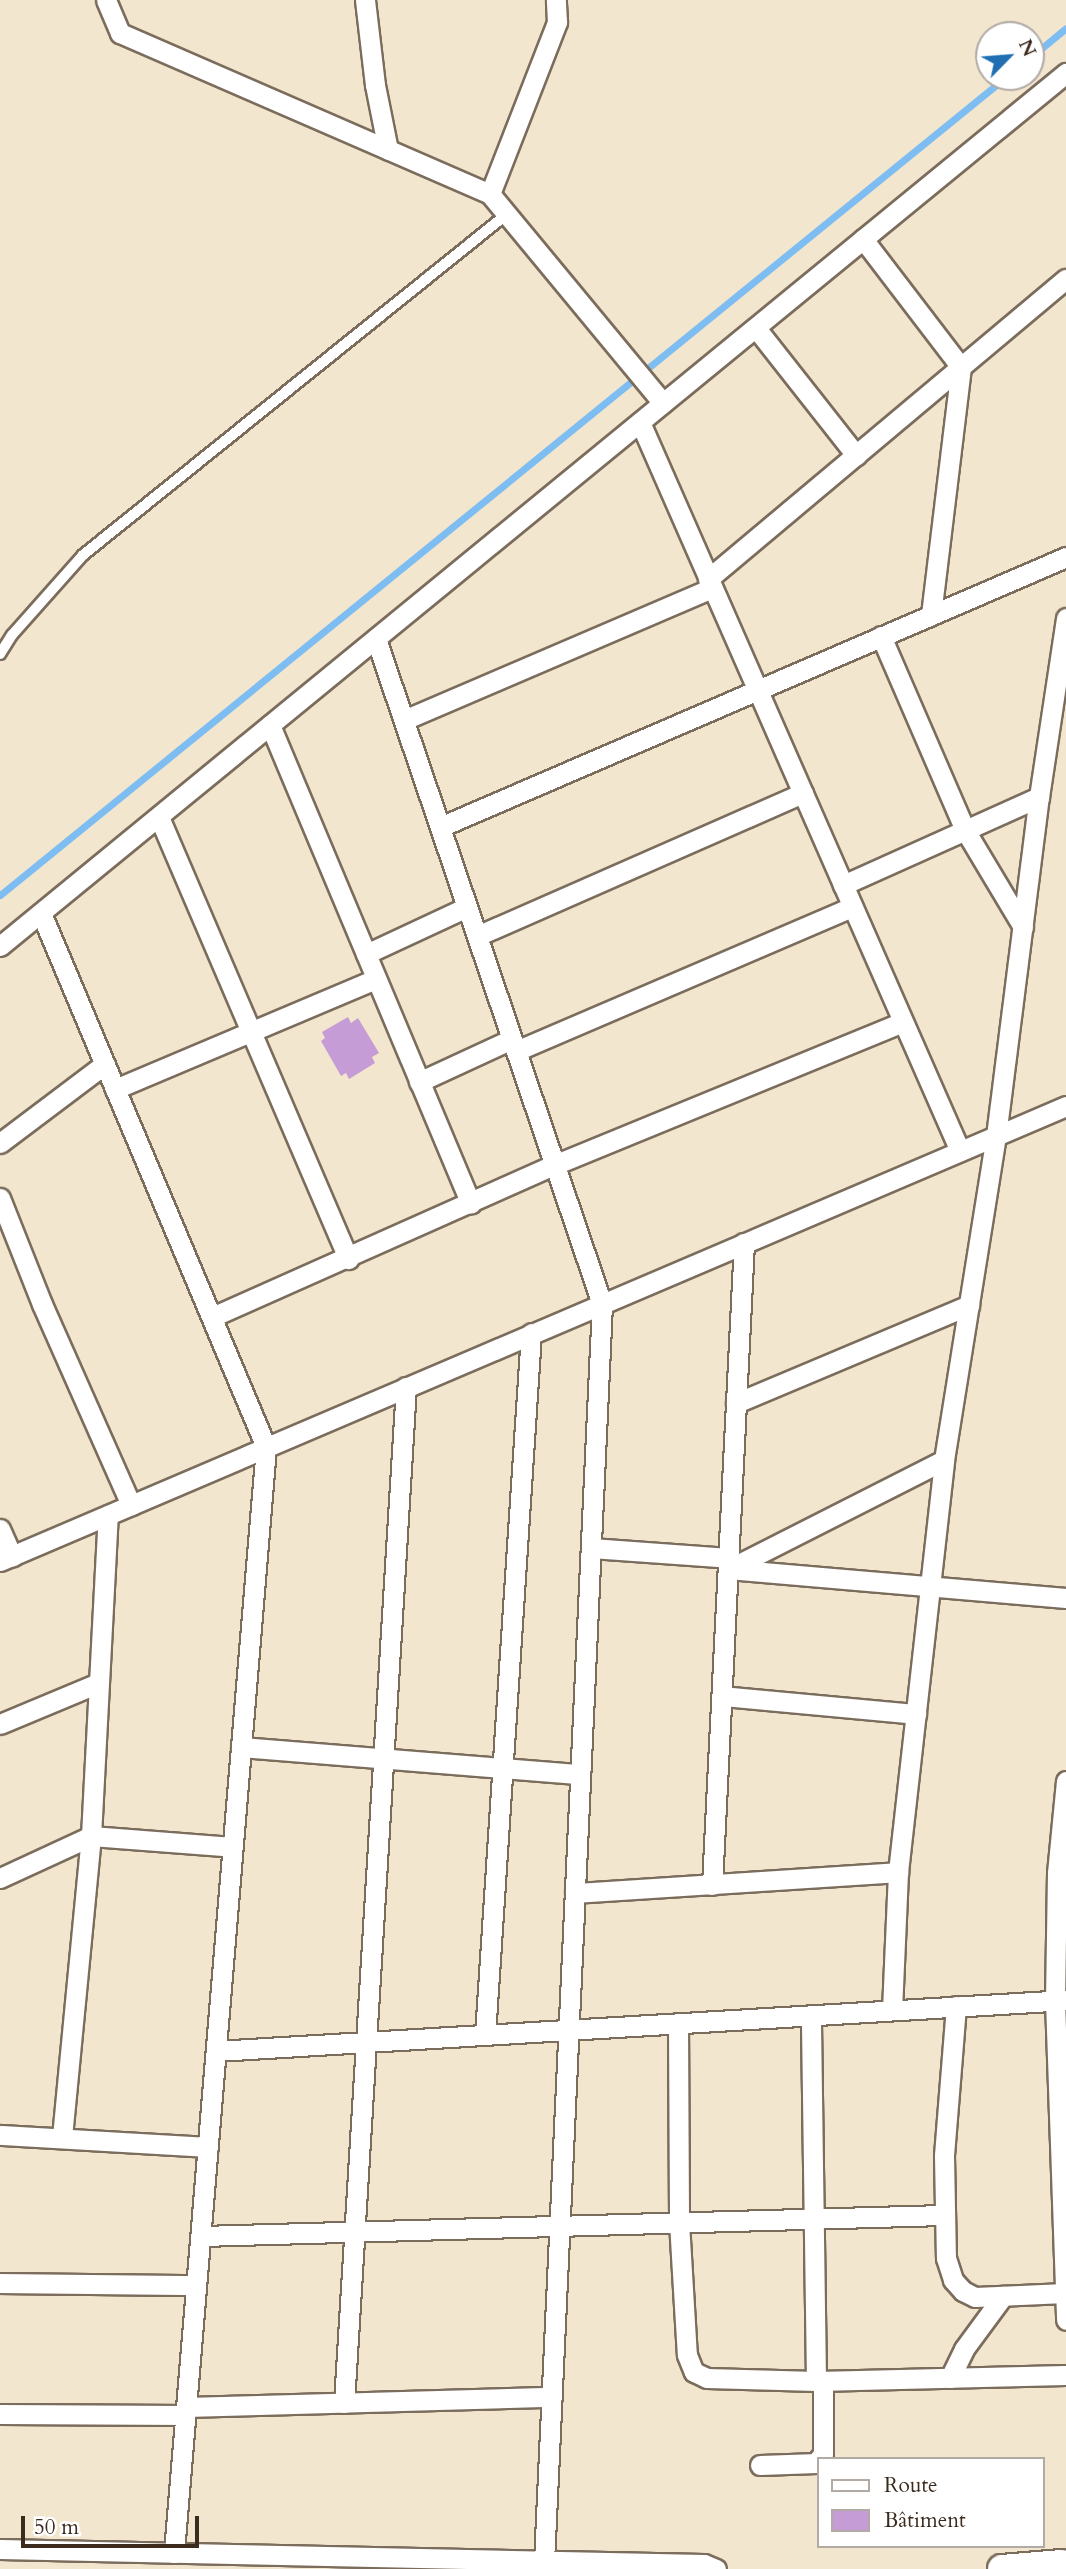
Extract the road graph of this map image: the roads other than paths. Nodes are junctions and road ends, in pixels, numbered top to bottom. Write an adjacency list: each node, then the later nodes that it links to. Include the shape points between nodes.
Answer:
1 (106, 0): 5 (street, via 120,33)
2 (365, 0): 5 (street)
3 (556, 0): 6 (street, via 556,22)
4 (1066, 73): 8 (street)
5 (388, 150): 6 (street)
6 (490, 194): 7 (street)
7 (507, 214): 12 (street); 21 (lane, via 83,555)
8 (863, 239): 10 (street); 11 (street)
9 (1066, 279): 11 (street)
10 (755, 327): 12 (street); 14 (street)
11 (961, 367): 14 (street); 17 (street)
12 (659, 398): 13 (street)
13 (640, 422): 16 (street); 20 (street)
14 (856, 455): 16 (street)
15 (1066, 556): 17 (street)
16 (710, 583): 22 (street); 23 (street)
17 (931, 615): 19 (street)
18 (1066, 618): 26 (street)
19 (881, 636): 22 (street); 29 (street)
20 (376, 639): 23 (street); 24 (street)
21 (0, 654)
22 (757, 690): 25 (street); 28 (street)
23 (404, 720): 28 (street)
24 (270, 726): 27 (street); 37 (street)
25 (803, 793): 30 (street); 35 (street)
26 (1039, 797): 29 (street); 34 (street)
27 (159, 817): 33 (street); 40 (street)
28 (440, 827): 31 (street)
29 (965, 830): 30 (street); 34 (street)
30 (843, 885): 32 (street)
31 (467, 907): 35 (street); 37 (street)
32 (852, 907): 39 (street); 41 (street)
33 (41, 913): 36 (street); 42 (street)
34 (1023, 927): 46 (street)
35 (477, 936): 41 (street)
36 (0, 946)
37 (366, 954): 38 (street)
38 (376, 979): 40 (street); 43 (street)
39 (903, 1022): 48 (street); 49 (street)
40 (251, 1032): 44 (street); 53 (street)
41 (514, 1045): 43 (street); 49 (street)
42 (105, 1064): 44 (street); 47 (street)
43 (419, 1082): 51 (street)
44 (115, 1090): 56 (street)
45 (1066, 1106): 46 (street)
46 (996, 1136): 48 (street); 55 (street)
47 (0, 1143)
48 (960, 1151): 52 (street)
49 (554, 1164): 51 (street); 54 (street)
50 (0, 1198): 62 (street)
51 (471, 1204): 53 (street)
52 (744, 1243): 54 (street); 59 (street)
53 (348, 1259): 56 (street)
54 (602, 1304): 57 (street); 65 (street)
55 (969, 1305): 59 (street); 61 (street)
56 (212, 1317): 60 (street)
57 (531, 1334): 58 (street); 76 (street)
58 (406, 1388): 60 (street); 75 (street)
59 (736, 1403): 67 (street)
60 (266, 1447): 62 (street); 74 (street)
61 (944, 1460): 67 (street); 68 (street)
62 (131, 1505): 63 (street)
63 (108, 1514): 66 (street); 70 (street)
64 (0, 1530): 66 (street)
65 (591, 1548): 67 (street); 77 (street)
66 (6, 1558)
67 (728, 1563): 68 (street); 71 (street)
68 (929, 1588): 69 (street); 72 (street)
69 (1066, 1598)
70 (98, 1683): 73 (street); 79 (street)
71 (722, 1696): 72 (street); 83 (street)
72 (916, 1714): 81 (street)
73 (0, 1724)
74 (241, 1747): 75 (street); 80 (street)
75 (383, 1758): 76 (street); 92 (street)
76 (503, 1768): 77 (street); 91 (street)
77 (580, 1774): 84 (street)
78 (1066, 1781): 85 (street, via 1057,1873)
79 (91, 1836): 80 (street); 82 (street); 95 (street)
80 (233, 1847): 93 (street)
81 (898, 1872): 83 (street); 87 (street)
82 (0, 1878)
83 (712, 1885): 84 (street)
84 (575, 1893): 90 (street)
85 (1060, 2001): 86 (street); 105 (street)
86 (956, 2006): 87 (street); 97 (street, via 944,2155)
87 (892, 2010): 88 (street)
88 (811, 2015): 89 (street); 98 (street)
89 (678, 2023): 90 (street); 99 (street)
90 (567, 2030): 91 (street); 100 (street)
91 (485, 2035): 92 (street)
92 (365, 2042): 93 (street); 101 (street)
93 (216, 2051): 96 (street)
94 (0, 2136): 95 (street)
95 (62, 2137): 96 (street)
96 (208, 2147): 102 (street)
97 (946, 2215): 98 (street); 106 (street, via 946,2258 953,2280 975,2297)
98 (814, 2218): 99 (street); 110 (street)
99 (679, 2222): 100 (street); 110 (street, via 687,2355 694,2372 707,2378)
100 (560, 2225): 101 (street); 111 (street)
101 (354, 2233): 102 (street); 112 (street)
102 (201, 2236): 104 (street)
103 (0, 2283): 104 (street)
104 (196, 2285): 113 (street)
105 (1065, 2293): 106 (street); 107 (street)
106 (1003, 2295): 109 (street, via 964,2349)
107 (1066, 2320)
108 (1066, 2375): 109 (street)
109 (950, 2378): 110 (street)
110 (820, 2381): 115 (street)
111 (552, 2397): 112 (street); 120 (street)
112 (344, 2403): 113 (street)
113 (186, 2411): 114 (street); 119 (street)
114 (0, 2414)
115 (821, 2457)
116 (818, 2461): 117 (street)
117 (760, 2465)
118 (0, 2549): 119 (street)
119 (174, 2553): 120 (street)
120 (544, 2560): 122 (street, via 704,2564)
121 (1061, 2566): 123 (street)
122 (716, 2569)
123 (1002, 2569)

